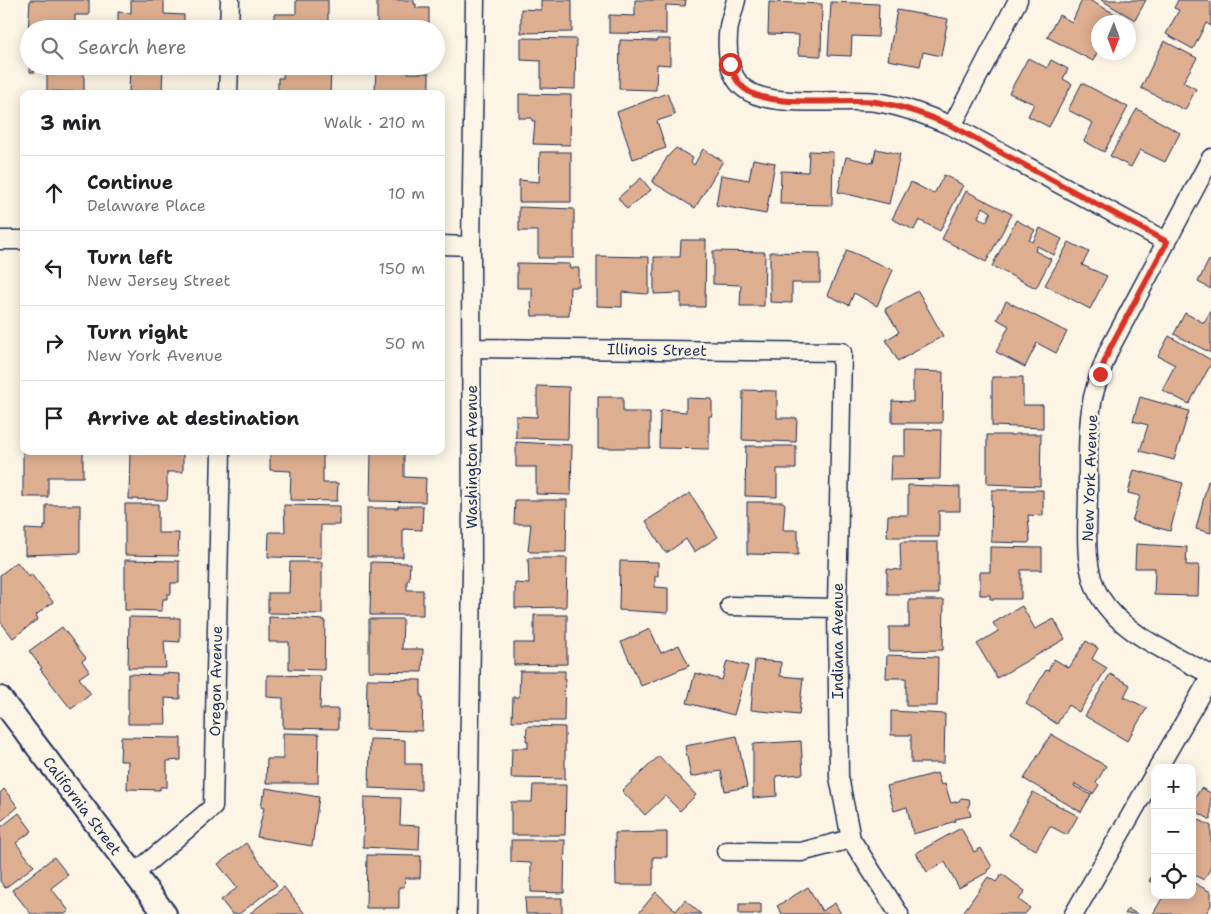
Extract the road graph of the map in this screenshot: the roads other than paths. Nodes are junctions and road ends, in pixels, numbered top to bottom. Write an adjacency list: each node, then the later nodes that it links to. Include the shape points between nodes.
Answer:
1 (230, 0): 5 (street)
2 (475, 0): 14 (street, Washington Avenue)
3 (736, 0): 8 (street, via 729,26 730,64 735,79 746,90 782,100 876,102 915,111)
4 (1018, 0): 8 (street)
5 (229, 20)
6 (229, 75): 7 (street)
7 (228, 90)
8 (952, 126): 12 (street)
9 (1211, 158): 12 (street, New York Avenue)
10 (0, 240): 11 (street)
11 (20, 240)
12 (1167, 242): 20 (street, New York Avenue, via 1109,350 1093,398 1088,448 1088,555 1100,597 1118,619 1140,636)
13 (445, 245): 14 (street)
14 (471, 246): 15 (street, Washington Avenue)
15 (472, 348): 16 (street, Illinois Street); 28 (street, Washington Avenue)
16 (842, 352): 19 (street, Indiana Avenue)
17 (221, 455): 26 (street, Oregon Avenue, via 213,807)
18 (730, 606): 19 (street)
19 (837, 608): 24 (street, Indiana Avenue, via 839,778)
20 (1211, 675): 22 (street)
21 (0, 698): 26 (street, California Street)
22 (1160, 764)
23 (1151, 780): 30 (street)
24 (851, 839): 25 (street, via 801,852); 29 (street, Indiana Avenue)
25 (726, 851)
26 (134, 874): 27 (street, California Street)
27 (165, 914)
28 (467, 914)
29 (899, 914)
30 (1074, 914)

